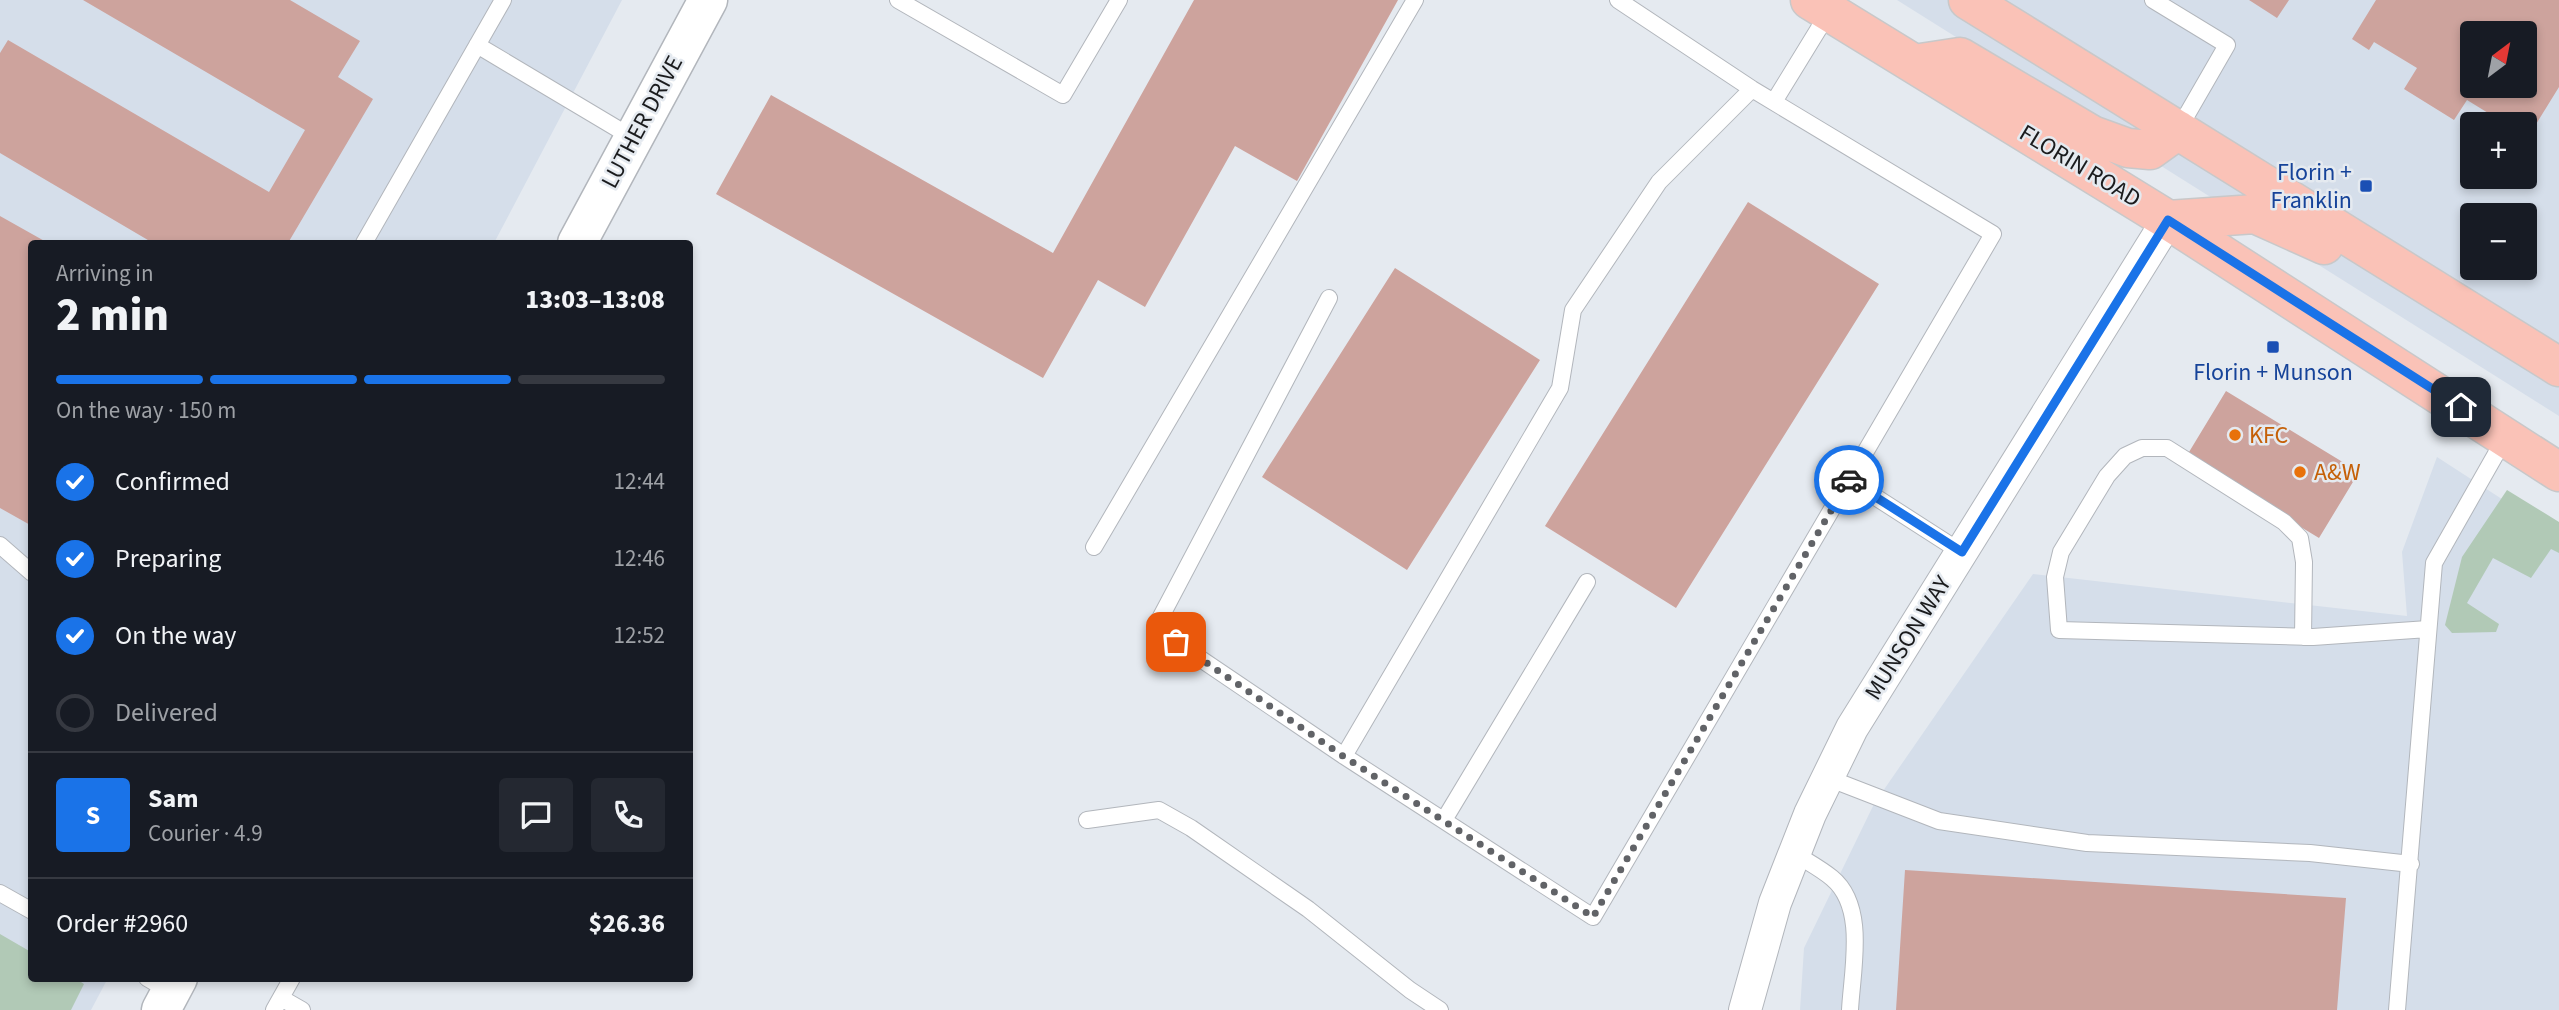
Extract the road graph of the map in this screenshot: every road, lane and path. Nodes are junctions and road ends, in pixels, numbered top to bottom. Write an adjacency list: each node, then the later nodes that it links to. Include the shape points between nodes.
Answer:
1 (503, 0): 10 (lane)
2 (708, 0): 15 (street, LUTHER DRIVE)
3 (898, 0): 4 (lane, via 1063,95)
4 (1119, 0)
5 (1415, 0): 26 (lane)
6 (1618, 0): 12 (lane)
7 (1968, 0): 14 (main road)
8 (2153, 0): 14 (lane, via 2227,45)
9 (1819, 6): 11 (main road, FLORIN ROAD); 13 (lane)
10 (477, 45): 15 (lane); 17 (lane)
11 (1914, 64): 14 (main road, via 1960,57 2092,135 2128,148 2150,150); 16 (main road, FLORIN ROAD)
12 (1752, 89): 13 (lane); 32 (lane, via 1659,182 1573,310 1560,388)
13 (1775, 100): 24 (lane, via 1993,234)
14 (2178, 130): 20 (main road)
15 (633, 138): 18 (street, LUTHER DRIVE)
16 (2168, 220): 20 (main road, via 2255,214); 22 (main road, FLORIN ROAD); 27 (street, MUNSON WAY)
17 (365, 240)
18 (579, 240)
19 (1329, 298): 32 (lane, via 1155,628)
20 (2467, 309): 21 (main road)
21 (2559, 367)
22 (2506, 436): 23 (main road, FLORIN ROAD); 30 (lane, via 2434,563)
23 (2559, 472)
24 (1849, 480): 27 (lane); 35 (lane, via 1593,917)
25 (0, 545): 28 (lane)
26 (1094, 548)
27 (1962, 552): 33 (street, MUNSON WAY, via 1852,728)
28 (28, 570)
29 (1587, 582): 35 (lane)
30 (2428, 629): 31 (lane); 37 (lane)
31 (2303, 637): 31 (lane, via 2059,630 2055,577 2061,552 2125,456 2142,448 2167,448 2284,522 2300,538)
32 (1343, 756): 35 (lane)
33 (1828, 778): 36 (street, MUNSON WAY); 37 (lane, via 1939,821 2087,843 2310,853)
34 (1087, 820): 43 (lane, via 1159,810 1308,909)
35 (1444, 820)
36 (1794, 853): 44 (street, MUNSON WAY); 45 (lane, via 1833,879 1848,901 1854,919)
37 (2411, 864): 46 (lane)
38 (0, 892): 39 (lane)
39 (28, 909)
40 (290, 982): 41 (lane)
41 (278, 1004): 42 (lane)
42 (302, 1010)
43 (1440, 1010)
44 (1745, 1010)
45 (1850, 1010)
46 (2398, 1010)

